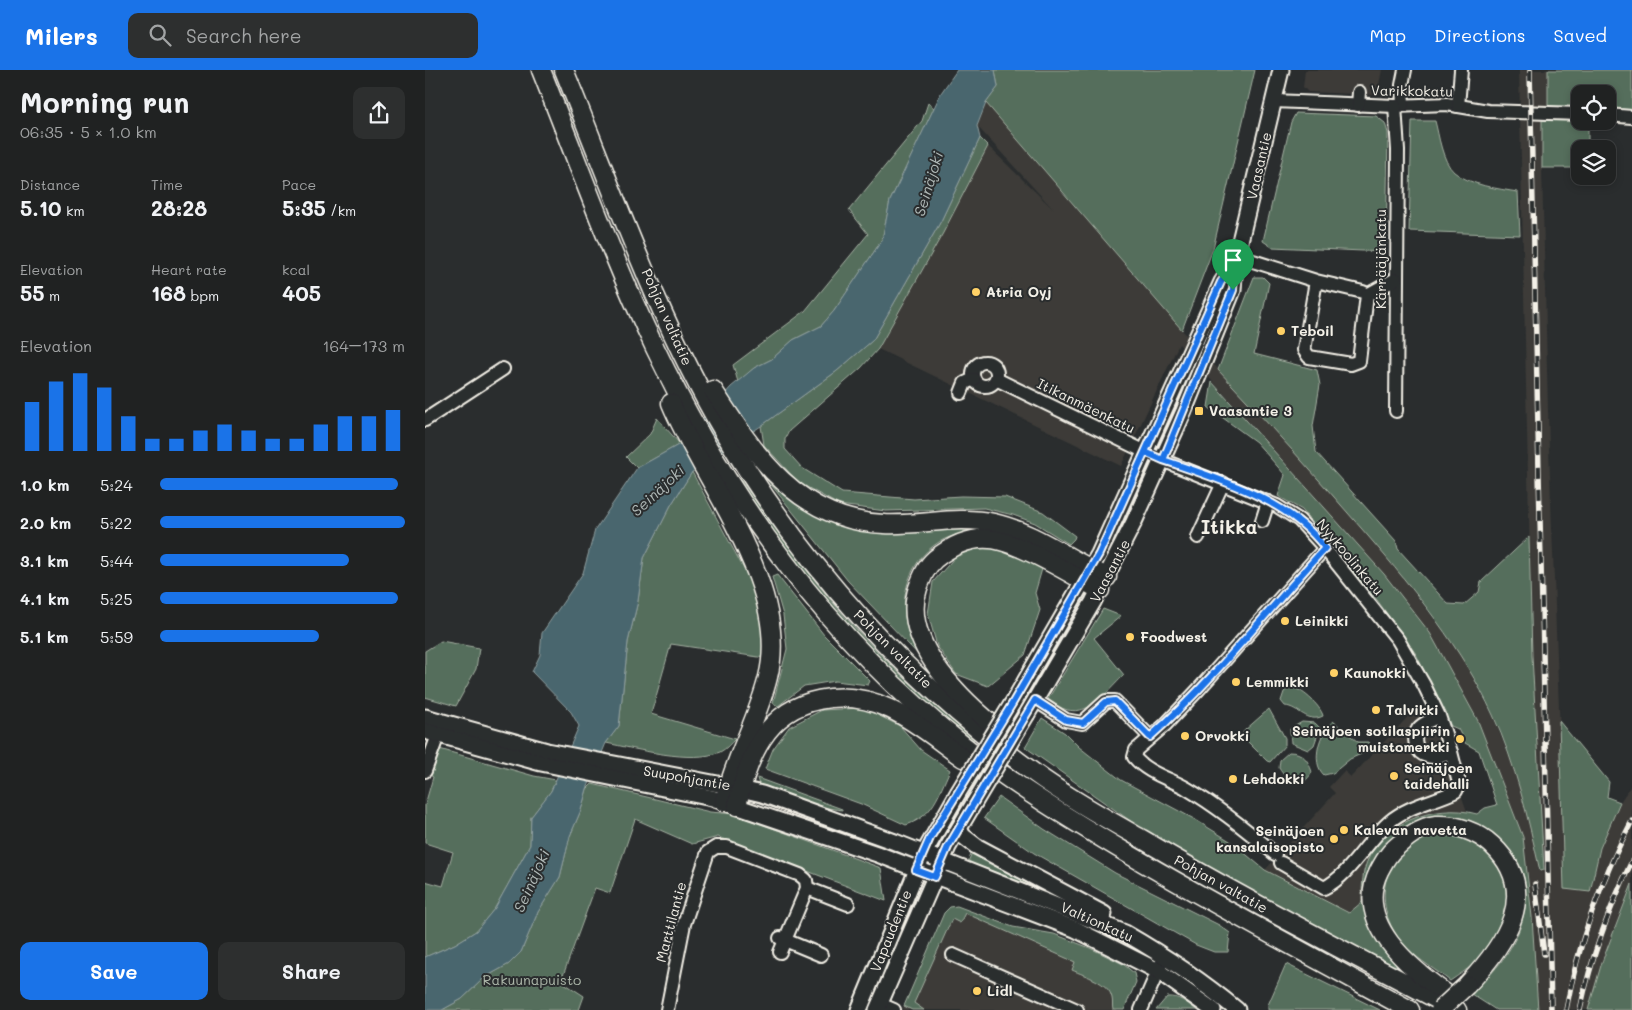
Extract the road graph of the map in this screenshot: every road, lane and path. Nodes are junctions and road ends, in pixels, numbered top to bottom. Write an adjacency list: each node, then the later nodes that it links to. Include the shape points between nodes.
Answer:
1 (541, 70): 26 (highway, Pohjan valtatie, via 653,345 664,386 678,405)
2 (564, 70): 19 (highway, Pohjan valtatie, via 661,308)
3 (1281, 70): 6 (main road, Vaasantie)
4 (1405, 70): 7 (street, Kärrääjänkatu)
5 (1461, 70): 8 (street)
6 (1274, 101): 7 (street, Varikkokatu, via 1359,98); 12 (main road, Vaasantie)
7 (1399, 106): 8 (street, Varikkokatu); 13 (street, Kärrääjänkatu)
8 (1459, 106): 9 (street, Varikkokatu, via 1488,111)
9 (1571, 114)
10 (1616, 115): 11 (street)
11 (1632, 116)
12 (1236, 259): 14 (street); 23 (main road, Vaasantie, via 1221,282); 24 (main road, Vaasantie, via 1233,290)
13 (1396, 279): 15 (street); 21 (street, Kärrääjänkatu)
14 (1316, 281): 15 (street); 15 (street, via 1305,350 1309,357 1351,364 1359,360)
15 (1367, 294)
16 (503, 369): 22 (street)
17 (974, 379): 18 (street, via 979,385 987,386); 18 (street, Itikanmäenkatu, via 975,367 986,361 996,368); 20 (street, via 965,383)
18 (997, 379): 23 (street, Itikanmäenkatu)
19 (705, 387): 31 (highway, via 764,463 783,482 805,499 837,516 884,524 951,519 995,523 1016,530); 43 (highway, Pohjan valtatie, via 748,470 815,565 872,630 961,714 1033,772)
20 (961, 393)
21 (1396, 412)
22 (425, 420)
23 (1145, 452): 24 (street, Itikanmäenkatu); 31 (main road, Vaasantie)
24 (1163, 460): 25 (street, Nyykoolinkatu); 32 (main road, Vaasantie)
25 (1223, 483): 27 (street, Nyykoolinkatu); 29 (street)
26 (721, 485): 41 (highway, via 757,569 770,618 771,643 769,675); 48 (highway, Pohjan valtatie, via 797,579 914,703 962,744 1021,787)
27 (1268, 502): 28 (street); 30 (street, Nyykoolinkatu, via 1299,520)
28 (1262, 522)
29 (1198, 537)
30 (1325, 548): 34 (street, Nyykoolinkatu, via 1397,640); 37 (street, via 1199,689)
31 (1087, 575): 32 (highway); 43 (highway, via 992,539 974,539 953,546 930,564 922,577 915,596 919,635 946,678 984,718); 44 (main road, Vaasantie, bridge)
32 (1103, 584): 33 (main road, Vaasantie)
33 (1035, 700): 37 (street, via 1066,720 1083,723 1106,702 1115,701); 42 (main road, Vaasantie, bridge)
34 (1439, 716): 38 (street, Nyykoolinkatu); 38 (street, via 1419,728 1415,738 1417,749 1427,756 1437,757)
35 (425, 717): 39 (main road, Suupohjantie)
36 (431, 733): 39 (main road, Suupohjantie); 40 (street)
37 (1150, 737): 38 (street, Nyykoolinkatu, via 1136,750 1134,757 1141,766 1186,788 1237,822 1278,859 1324,888 1334,883 1400,813 1456,791 1459,783)
38 (1451, 752)
39 (544, 757): 41 (main road, Suupohjantie)
40 (425, 771)
41 (733, 795): 44 (main road, Suupohjantie, via 814,811); 46 (main road, Suupohjantie); 48 (highway, via 753,754 775,724 809,702 829,697 852,697 892,710 1109,856)
42 (959, 829): 45 (main road, Vaasantie); 53 (main road, via 976,846 1127,927)
43 (1150, 844): 65 (highway, Pohjan valtatie, via 1215,882)
44 (923, 853): 45 (main road, Suupohjantie); 46 (main road, Vapaudentie)
45 (942, 860): 47 (main road, Vapaudentie); 53 (main road, Valtionkatu, via 1096,920)
46 (916, 870): 47 (main road, Suupohjantie); 57 (main road, Vapaudentie)
47 (935, 877): 54 (main road, Valtionkatu, via 1075,929); 55 (main road, Vapaudentie)
48 (1183, 886): 63 (highway, Pohjan valtatie)
49 (807, 888): 50 (street); 51 (street, via 782,945); 56 (street, Marttilantie, via 806,880 800,875 727,847 716,847 708,852 690,902)
50 (848, 904)
51 (821, 955)
52 (953, 955): 59 (street)
53 (1165, 956): 54 (street); 62 (main road, Valtionkatu)
54 (1158, 971): 60 (street); 61 (main road, Valtionkatu)
55 (878, 1007): 58 (street)
56 (667, 1010)
57 (859, 1010)
58 (894, 1010)
59 (1077, 1010)
60 (1141, 1010)
61 (1213, 1010)
62 (1237, 1010)
63 (1410, 1010)
64 (1439, 1010): 66 (highway, bridge, via 1467,985 1497,950 1511,926 1517,900 1513,876 1504,856 1484,838 1459,827 1435,825 1411,834 1388,854 1375,880 1373,903 1383,932 1397,952 1423,977)
65 (1457, 1010)
66 (1469, 1010)

